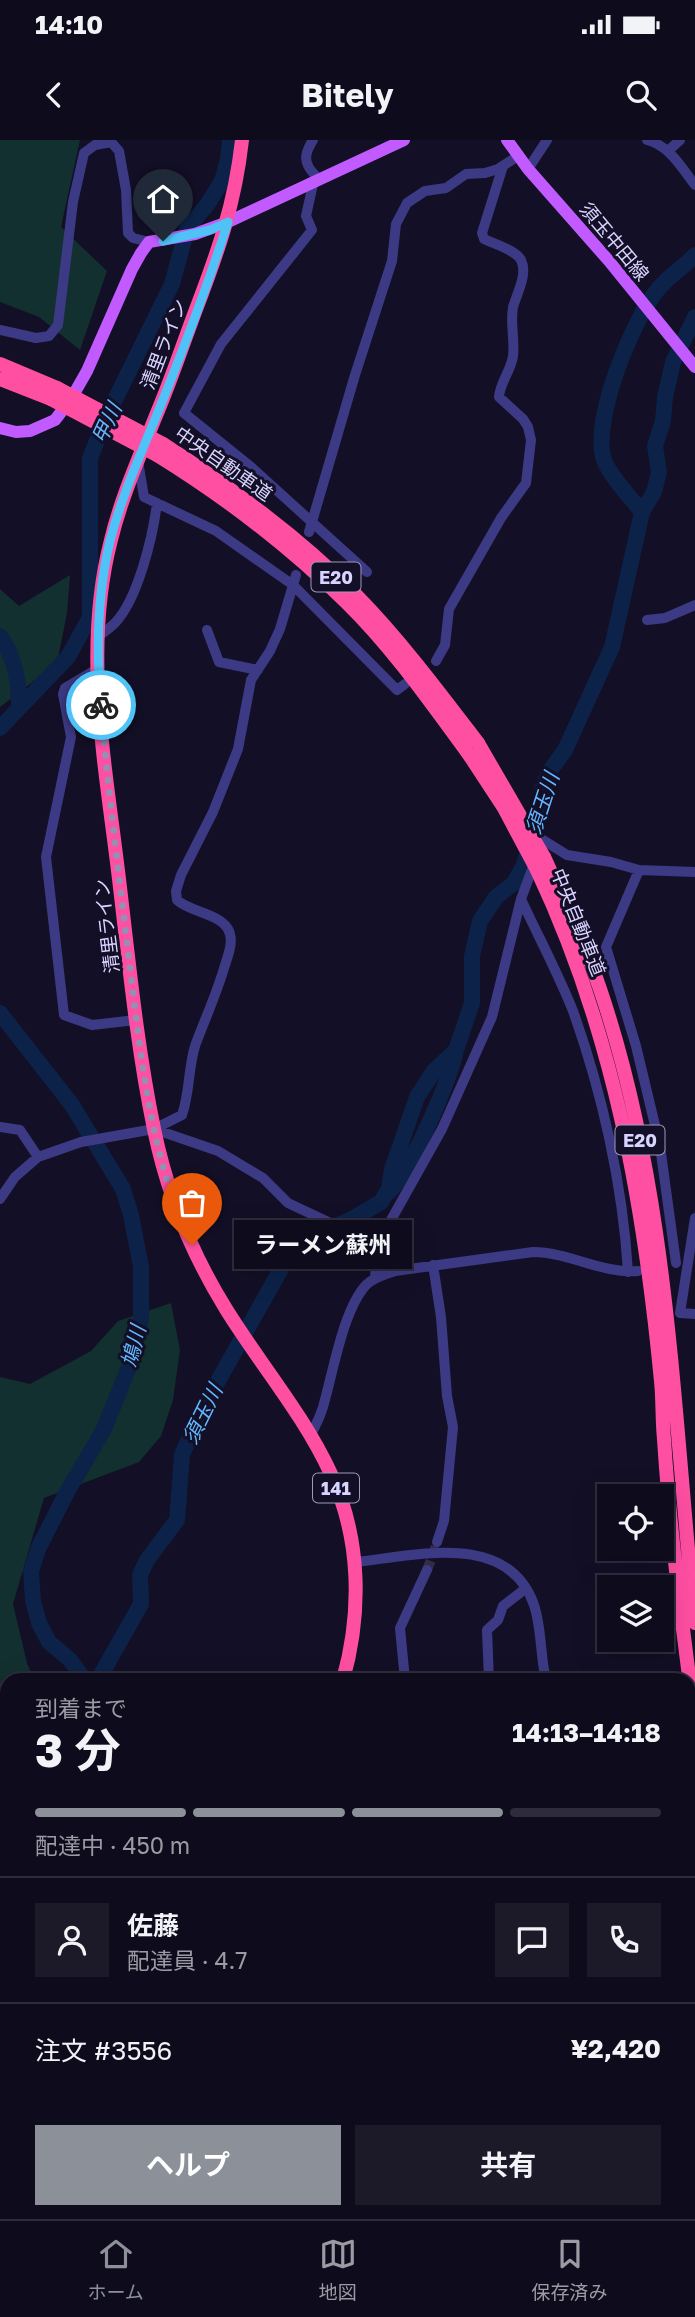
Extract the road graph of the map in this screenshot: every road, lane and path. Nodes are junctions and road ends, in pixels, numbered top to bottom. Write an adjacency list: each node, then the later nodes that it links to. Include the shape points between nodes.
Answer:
1 (242, 140): 14 (highway, 清里ライン / 141)
2 (313, 140): 12 (street, via 305,156)
3 (404, 140): 12 (main road)
4 (508, 140): 9 (main road, 須玉中田線)
5 (547, 140): 11 (street)
6 (647, 140): 8 (street)
7 (680, 140): 8 (street)
8 (668, 151): 13 (street)
9 (518, 156): 10 (street); 11 (main road, 須玉中田線)
10 (503, 166): 24 (street, via 466,174 446,188 425,191 407,203 396,224 392,261); 31 (street, via 482,233 484,239 519,256 523,264 513,309 513,357 499,397 528,427 528,471 526,484 449,609 445,645)
11 (528, 169): 18 (main road, 須玉中田線)
12 (314, 183): 14 (main road); 24 (street, via 306,216 312,230 221,344 184,413 251,467)
13 (695, 185)
14 (228, 222): 15 (main road); 22 (highway, 清里ライン / 141)
15 (156, 242): 16 (street, via 128,233 120,151 111,142 95,145 83,153 58,325 49,336 36,338); 21 (main road, via 141,253 87,371 55,420 30,431)
16 (0, 330)
17 (0, 364): 20 (highway, 中央自動車道 / E20)
18 (695, 367)
19 (0, 379): 20 (highway, 中央自動車道 / E20)
20 (54, 394): 50 (highway, 中央自動車道 / E20, bridge, via 160,449 240,511 347,603 474,749 503,808 541,864 607,1054 625,1130)
21 (2, 432)
22 (138, 461): 23 (street, via 144,497); 30 (highway, 清里ライン / 141, via 110,541)
23 (157, 503): 26 (street, via 216,531); 30 (street, via 153,533 129,602 116,622)
24 (310, 528): 25 (street)
25 (367, 572)
26 (294, 580): 33 (street, via 280,629); 34 (street, via 397,690)
27 (695, 605): 28 (street)
28 (647, 620)
29 (207, 630): 33 (street, via 219,662)
30 (97, 638): 32 (highway, 清里ライン / 141)
31 (436, 661)
32 (97, 669): 38 (highway, 清里ライン / 141); 38 (street, via 65,688 71,737 46,857 64,1015 92,1025)
33 (258, 670): 40 (street, via 251,680 238,749 176,891 183,906 225,925 231,942 195,1046 182,1115)
34 (405, 684)
35 (639, 870): 36 (street); 37 (street, via 567,855 543,840); 45 (street, via 606,947 660,1146 674,1264)
36 (695, 872)
37 (521, 900): 44 (street, via 492,1017 442,1129); 46 (street, via 571,1007 590,1069 610,1143 633,1271 550,1252)
38 (136, 1020): 40 (highway, 清里ライン / 141)
39 (0, 1127): 41 (street, via 20,1130)
40 (154, 1129): 41 (street, via 81,1142); 44 (street, via 218,1151 263,1178 288,1203); 49 (highway, 清里ライン / 141, via 181,1222 203,1268)
41 (38, 1157): 42 (street, via 15,1177)
42 (0, 1199)
43 (695, 1218): 45 (street)
44 (377, 1245): 47 (street)
45 (692, 1259): 48 (street, via 680,1313)
46 (433, 1265): 47 (street); 51 (street, via 453,1427)
47 (375, 1278): 49 (street, via 349,1315)
48 (695, 1314)
49 (310, 1436): 52 (highway, 清里ライン / 141, via 344,1507)
50 (671, 1438): 55 (highway, 中央自動車道 / E20); 60 (highway, 中央自動車道 / E20, via 680,1611)
51 (437, 1542)
52 (355, 1562): 54 (street, via 465,1553 504,1566); 56 (highway, 清里ライン / 141, via 354,1625)
53 (427, 1570): 57 (street, via 400,1628)
54 (525, 1589): 58 (street, via 503,1606 488,1630); 59 (street, via 536,1614)
55 (695, 1616)
56 (344, 1673)
57 (404, 1673)
58 (489, 1673)
59 (545, 1673)
60 (688, 1673)

